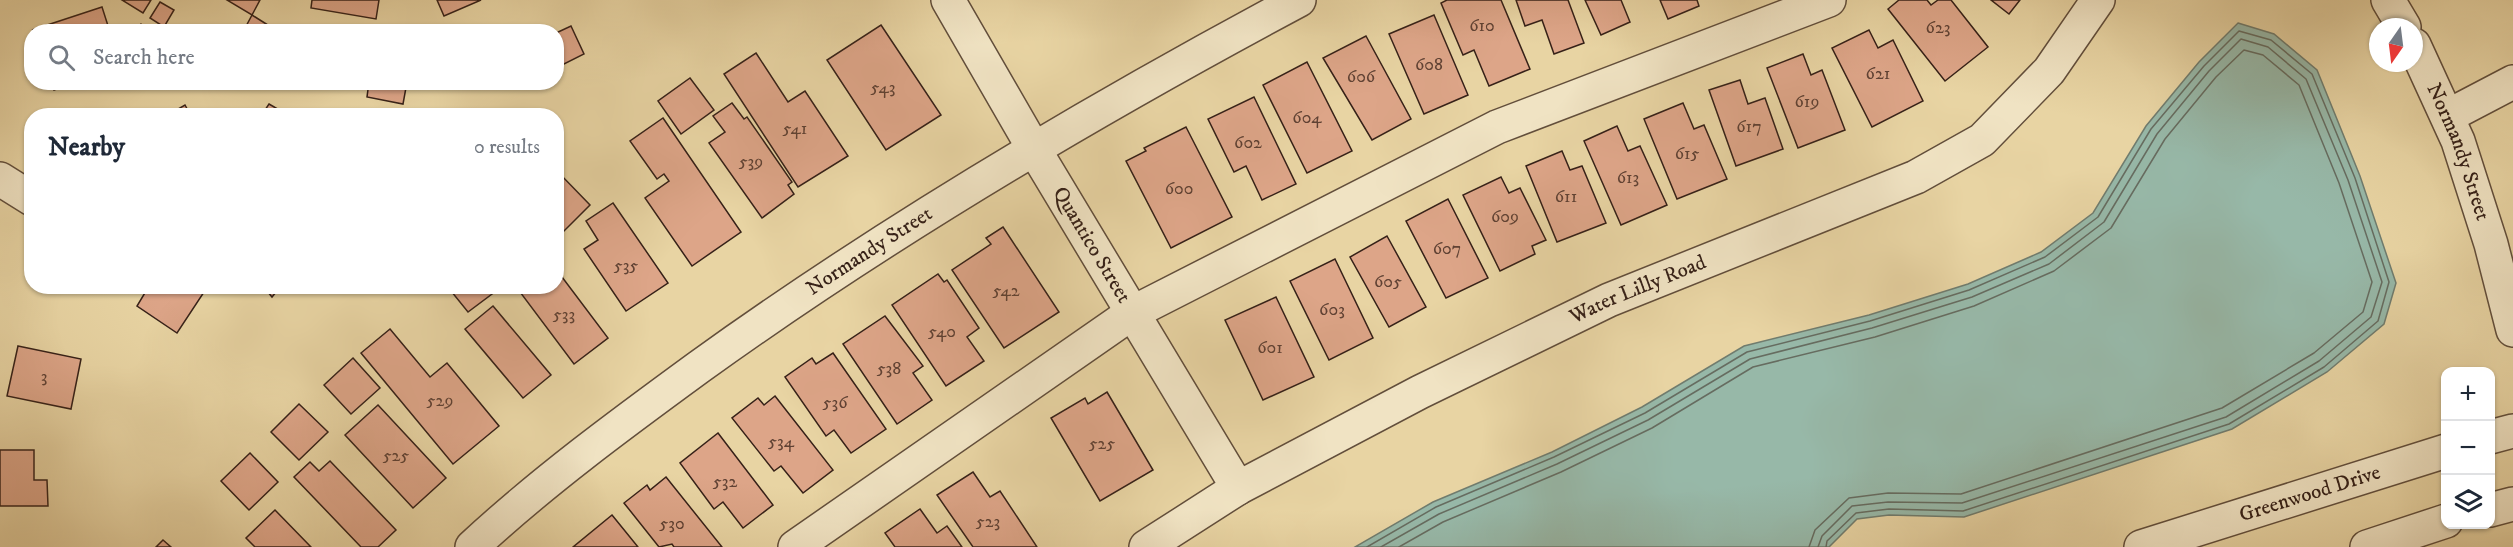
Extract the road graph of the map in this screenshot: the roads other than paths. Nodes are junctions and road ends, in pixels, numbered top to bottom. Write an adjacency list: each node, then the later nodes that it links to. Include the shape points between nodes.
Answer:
1 (948, 0): 10 (street, Quantico Street)
2 (1299, 0): 10 (street, Normandy Street, via 1159,74)
3 (1829, 0): 13 (street, via 1497,127)
4 (2097, 0): 18 (street, Water Lilly Road, via 2049,71 1982,140 1916,177 1609,300 1420,392)
5 (2388, 0): 6 (street)
6 (2399, 18)
7 (2423, 64): 9 (street, Normandy Street)
8 (2513, 82): 9 (street)
9 (2448, 116): 14 (street, Normandy Street, via 2491,244)
10 (1034, 149): 13 (street, Quantico Street); 22 (street, Normandy Street, via 897,231 780,308 638,411)
11 (0, 179): 12 (street)
12 (24, 194)
13 (1132, 313): 18 (street, Quantico Street); 23 (street)
14 (2513, 330)
15 (2513, 431): 16 (street)
16 (2495, 436)
17 (2441, 452): 25 (street, Greenwood Drive)
18 (1238, 488): 24 (street, Water Lilly Road)
19 (2513, 504): 20 (street)
20 (2495, 509)
21 (2444, 530): 26 (street)
22 (472, 547)
23 (795, 547)
24 (1146, 547)
25 (2140, 547)
26 (2367, 547)

